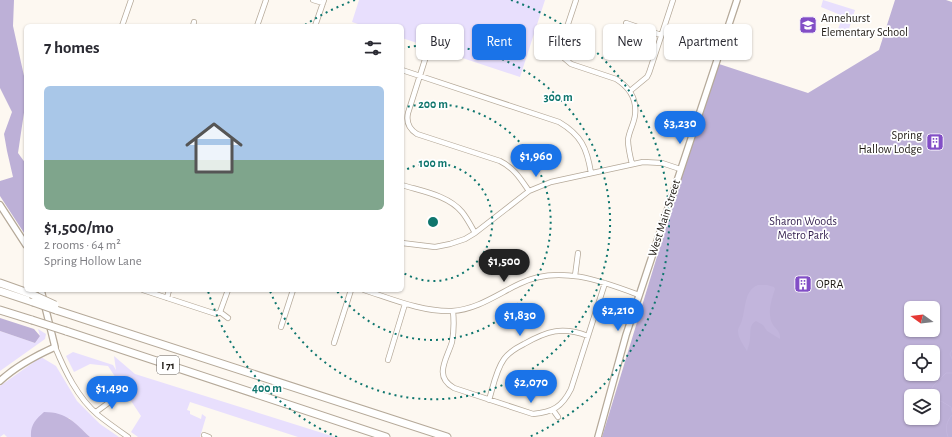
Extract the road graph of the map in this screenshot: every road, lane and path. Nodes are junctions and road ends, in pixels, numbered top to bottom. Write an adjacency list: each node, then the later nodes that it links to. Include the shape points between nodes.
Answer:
1 (131, 0): 8 (street)
2 (266, 0): 9 (street)
3 (313, 0): 7 (street)
4 (576, 0): 16 (street, via 562,42 564,58 571,64 616,79)
5 (673, 0): 12 (street)
6 (737, 0): 18 (main road, West Main Street)
7 (323, 2): 10 (street)
8 (123, 24)
9 (258, 24)
10 (316, 24)
11 (656, 33): 12 (street)
12 (661, 35): 16 (street, via 647,77)
13 (425, 60): 15 (street)
14 (404, 71): 15 (street)
15 (420, 76): 19 (street, via 559,122 581,141); 21 (street, via 407,117 410,128 417,134 500,161 517,173)
16 (630, 91): 17 (street, via 635,105 635,116 628,141)
17 (632, 164): 18 (street, via 662,163); 19 (street)
18 (680, 169): 40 (main road, West Main Street)
19 (592, 172): 21 (street)
20 (404, 186): 23 (street, via 442,198 452,204 461,211)
21 (529, 191): 23 (street)
22 (0, 206): 24 (main road)
23 (476, 233): 25 (street, via 435,247)
24 (24, 242)
25 (404, 243)
26 (578, 253): 27 (street)
27 (575, 276): 29 (street); 45 (street, via 544,276 532,279 474,306)
28 (0, 283): 31 (highway, bridge)
29 (605, 283): 40 (street); 49 (street)
30 (0, 291): 43 (highway, I 71, bridge)
31 (24, 292)
32 (25, 292): 43 (highway, bridge)
33 (42, 292): 51 (main road)
34 (148, 292): 41 (street)
35 (168, 292): 41 (street)
36 (227, 292): 46 (street)
37 (292, 292): 48 (street)
38 (350, 292): 50 (street)
39 (370, 292): 42 (street)
40 (639, 295): 62 (main road, West Main Street)
41 (167, 298): 46 (street, via 216,314)
42 (405, 304): 45 (street, via 429,310); 52 (street)
43 (56, 308): 61 (highway, I 71, via 94,323)
44 (0, 310): 60 (highway, I 71, bridge)
45 (453, 311): 55 (street, via 452,342 443,371 444,378 448,385 454,388)
46 (220, 312): 47 (street)
47 (228, 318)
48 (281, 327)
49 (588, 336): 55 (street, via 570,331 550,332 541,334 513,350 503,360); 56 (street, via 566,398)
50 (334, 343)
51 (55, 347): 53 (main road, via 18,366); 57 (street, via 62,365 80,395)
52 (388, 360)
53 (0, 382)
54 (119, 396): 57 (street)
55 (489, 400): 56 (street, via 533,414)
56 (553, 410): 58 (street)
57 (96, 412): 59 (street)
58 (558, 417)
59 (128, 437)
60 (386, 437)
61 (447, 437)
62 (598, 437)

